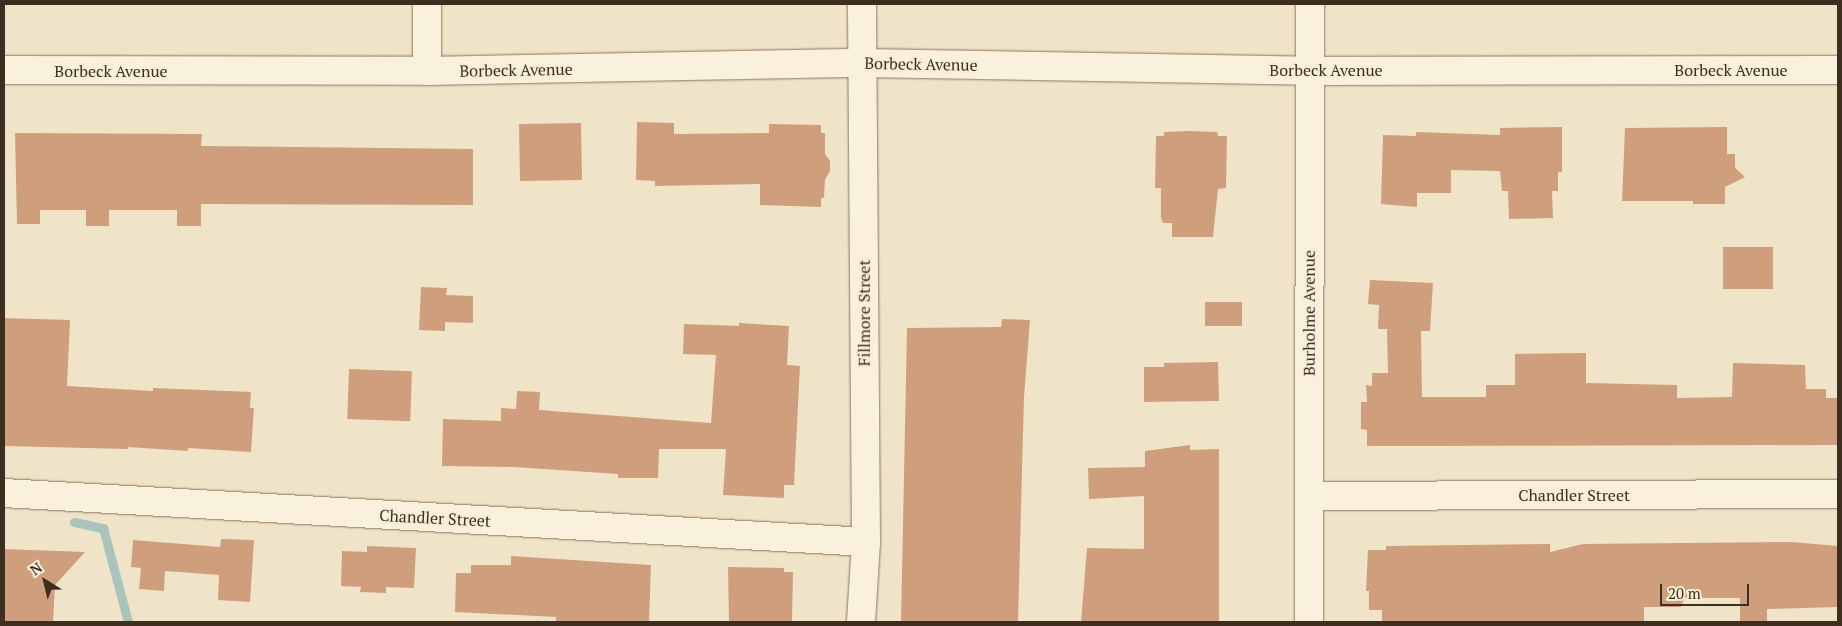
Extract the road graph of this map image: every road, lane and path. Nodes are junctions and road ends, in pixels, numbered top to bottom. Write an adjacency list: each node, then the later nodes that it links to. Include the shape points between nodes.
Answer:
1 (427, 4): 8 (street)
2 (862, 4): 4 (street, Fillmore Street)
3 (1310, 4): 7 (street, Burholme Avenue)
4 (862, 63): 7 (street, Borbeck Avenue); 8 (street, Borbeck Avenue); 12 (street, Fillmore Street)
5 (4, 70): 8 (street, Borbeck Avenue)
6 (1838, 70): 7 (street, Borbeck Avenue)
7 (1310, 71): 11 (street, Burholme Avenue)
8 (427, 72)
9 (4, 494): 12 (street, Chandler Street)
10 (1838, 494): 11 (street, Chandler Street)
11 (1309, 496): 14 (street, Burholme Avenue)
12 (866, 542): 13 (street, Fillmore Street)
13 (862, 622)
14 (1309, 622)

